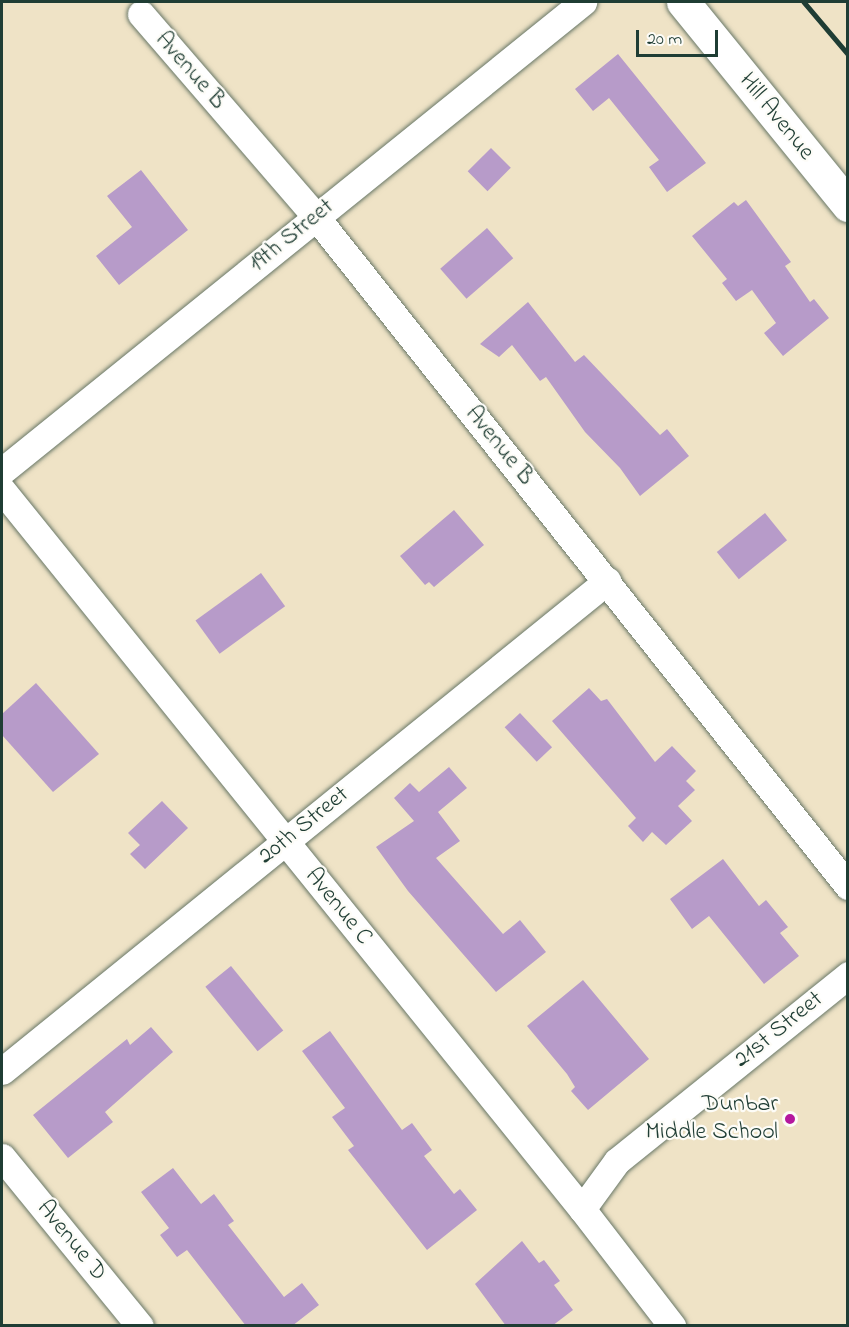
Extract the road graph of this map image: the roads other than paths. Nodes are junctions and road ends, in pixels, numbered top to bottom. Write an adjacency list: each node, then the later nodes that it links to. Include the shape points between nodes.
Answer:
1 (583, 2): 5 (street, 19th Street)
2 (683, 2): 4 (street, Hill Avenue)
3 (141, 14): 5 (street, Avenue B)
4 (848, 205)
5 (316, 217): 6 (street, 19th Street); 8 (street, Avenue B)
6 (2, 471)
7 (2, 490): 9 (street, Avenue C)
8 (607, 581): 9 (street, 20th Street); 10 (street, Avenue B)
9 (285, 841): 12 (street, 20th Street); 14 (street, Avenue C)
10 (848, 886)
11 (848, 975): 14 (street, 21st Street, via 617,1161)
12 (2, 1071)
13 (2, 1157): 15 (street, Avenue D)
14 (582, 1209): 16 (street, Avenue C)
15 (140, 1326)
16 (672, 1326)

